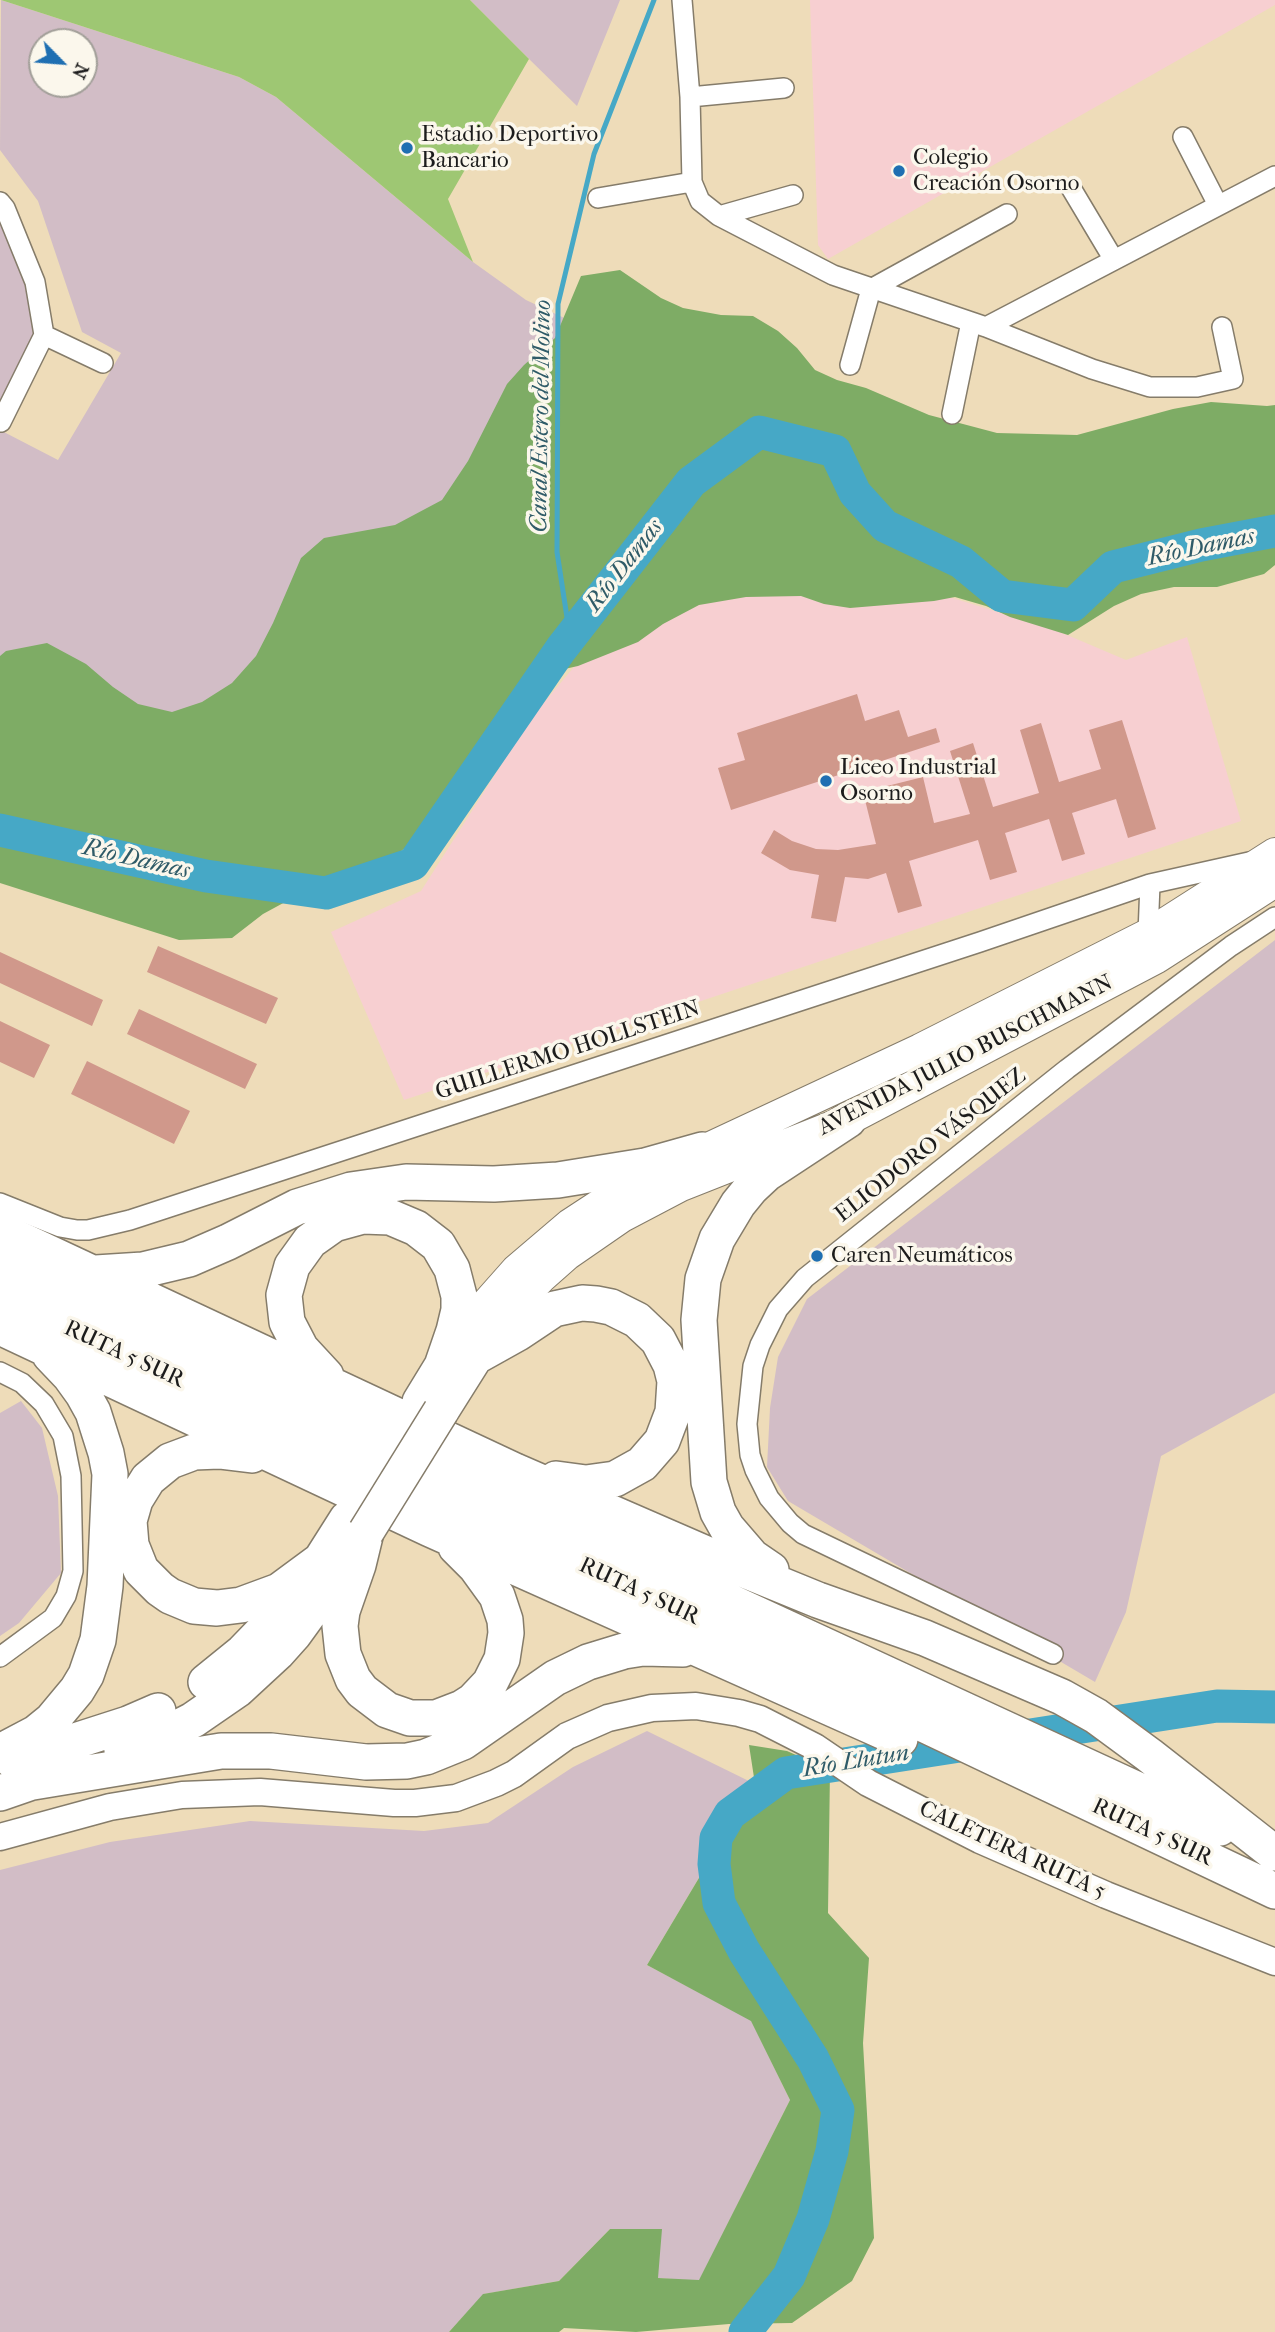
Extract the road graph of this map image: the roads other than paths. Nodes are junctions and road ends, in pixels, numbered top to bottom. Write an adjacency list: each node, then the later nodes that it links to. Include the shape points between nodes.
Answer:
1 (682, 0): 3 (street)
2 (784, 88): 3 (street)
3 (690, 97): 6 (street)
4 (1183, 137): 11 (street)
5 (1275, 176): 11 (street)
6 (692, 181): 9 (street); 13 (street, via 700,201)
7 (1071, 188): 14 (street)
8 (793, 195): 13 (street)
9 (598, 198)
10 (0, 202): 18 (street, via 35,282)
11 (1218, 205): 14 (street)
12 (1007, 214): 15 (street)
13 (719, 216): 15 (street, via 833,275)
14 (1114, 260): 16 (street)
15 (871, 289): 16 (street); 20 (street)
16 (978, 325): 17 (street, via 1150,387 1197,387 1233,379); 21 (street)
17 (1222, 327)
18 (44, 335): 19 (street); 22 (street)
19 (103, 363)
20 (850, 365)
21 (952, 414)
22 (1, 422)
23 (1273, 864): 24 (street, GUILLERMO HOLLSTEIN); 26 (main road, AVENIDA JULIO BUSCHMANN); 27 (main road, AVENIDA JULIO BUSCHMANN, via 1157,958)
24 (1150, 884): 26 (street); 29 (street, GUILLERMO HOLLSTEIN, via 130,1220 77,1230)
25 (1275, 917): 46 (street, ELIODORO VÁSQUEZ, via 1068,1069 805,1278 778,1309 760,1345 749,1387 748,1440 761,1484 785,1517 803,1534)
26 (1148, 934): 28 (main road, AVENIDA JULIO BUSCHMANN, via 920,1049)
27 (848, 1120): 36 (main road, AVENIDA JULIO BUSCHMANN, via 681,1186 622,1217 541,1278); 44 (highway, via 766,1174 738,1204 713,1248 700,1299 706,1467 715,1505 727,1528 752,1557)
28 (702, 1150): 32 (highway, via 645,1166 558,1180 406,1182 351,1190 288,1210 189,1259 143,1270); 36 (main road, AVENIDA JULIO BUSCHMANN, via 631,1184 542,1246 469,1323)
29 (0, 1203)
30 (0, 1230): 32 (highway)
31 (0, 1265): 53 (highway, RUTA 5 SUR)
32 (92, 1273): 38 (highway)
33 (0, 1298): 54 (highway, RUTA 5 SUR)
34 (0, 1327): 35 (highway)
35 (40, 1345): 39 (highway); 48 (highway, via 83,1394 101,1432 110,1474 105,1586 98,1640 86,1675 44,1727)
36 (459, 1362): 38 (highway, via 457,1282 446,1256 428,1236 404,1222 377,1216 348,1219 321,1232 300,1253 287,1280 284,1310 301,1349); 40 (highway, via 568,1305 611,1307 637,1320 658,1340 671,1366 675,1396 669,1427 653,1453 629,1473 586,1483); 41 (highway, AVENIDA JULIO BUSCHMANN, bridge)
37 (0, 1372): 47 (street, via 22,1383 44,1404 63,1436 71,1476 73,1571 53,1618)
38 (349, 1393): 40 (highway)
39 (285, 1462): 42 (highway); 43 (highway, via 206,1451 170,1461 148,1479 135,1500 129,1532 135,1558 150,1580 170,1596 194,1606 217,1608 279,1591)
40 (515, 1471): 44 (highway)
41 (356, 1525): 42 (highway, via 340,1626 343,1654 353,1679 374,1702 398,1715 422,1720 462,1708 482,1692 502,1659 506,1633 502,1608 487,1581 462,1552); 43 (highway); 50 (highway, via 339,1574 294,1634 238,1689 164,1735)
42 (430, 1529): 45 (highway)
43 (321, 1560): 49 (highway, via 243,1652 183,1698 128,1724)
44 (818, 1600): 53 (highway, via 925,1638 1097,1716)
45 (705, 1653): 50 (highway, via 643,1648 588,1662 555,1678 463,1742 407,1761 221,1751); 54 (highway, via 1042,1801)
46 (1053, 1654)
47 (0, 1657)
48 (0, 1752)
49 (0, 1766)
50 (33, 1782): 51 (highway)
51 (0, 1793)
52 (0, 1837): 55 (street, CALETERA RUTA 5, via 110,1807 182,1796 260,1792 394,1803 436,1801 496,1783 587,1726 630,1712 696,1706 760,1719 815,1747 868,1783 980,1840)
53 (1275, 1854)
54 (1271, 1889)
55 (1275, 1962)

